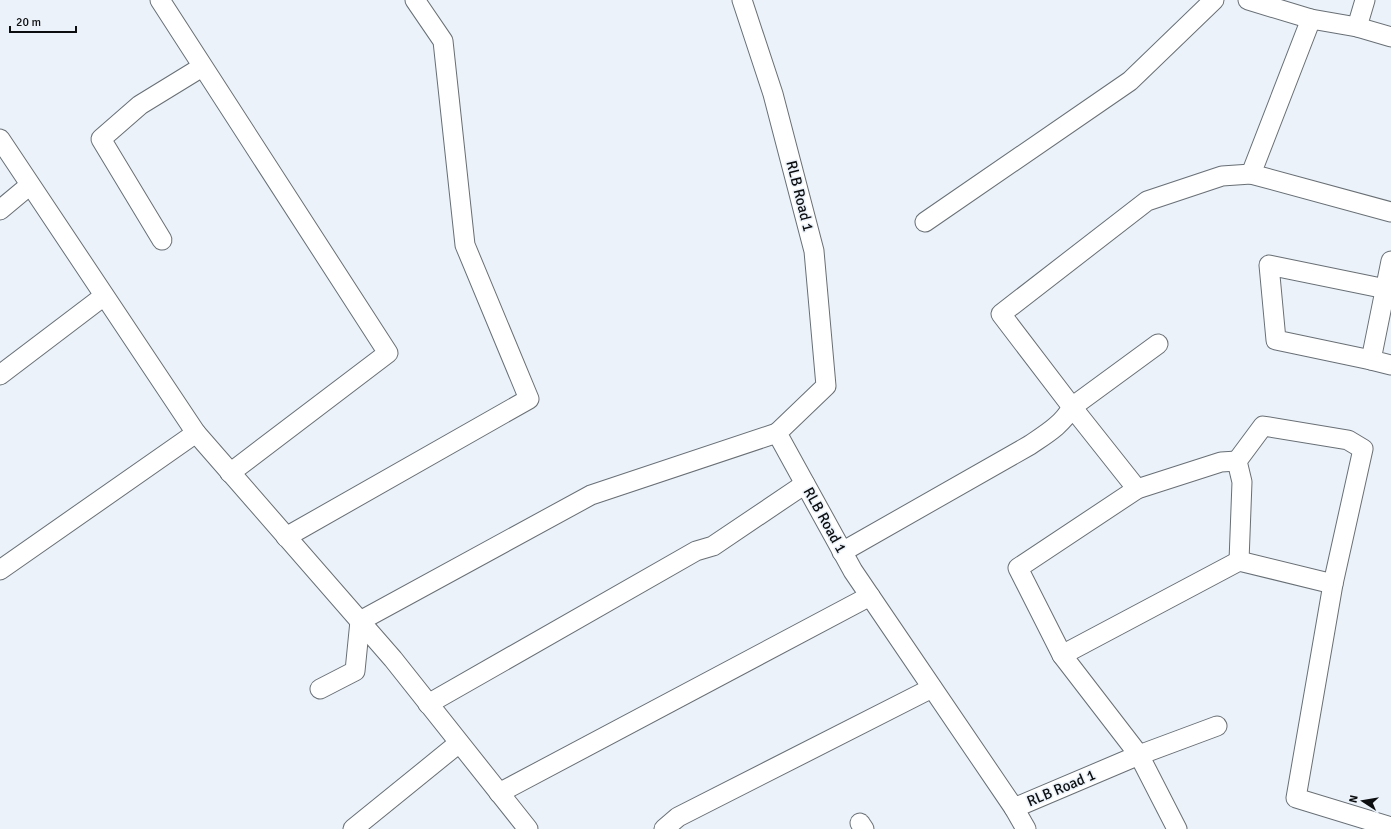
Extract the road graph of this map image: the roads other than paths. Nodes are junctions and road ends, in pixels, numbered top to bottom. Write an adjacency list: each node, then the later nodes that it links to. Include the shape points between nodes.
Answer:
1 (160, 0): 10 (street)
2 (415, 0): 32 (street, via 443,40 465,245 529,399)
3 (742, 0): 27 (street, RLB Road 1, via 773,94 814,251 826,386)
4 (1214, 0): 16 (street, via 1130,81)
5 (1248, 0): 7 (street)
6 (1365, 0): 8 (street)
7 (1311, 19): 8 (street); 12 (street)
8 (1357, 27): 9 (street)
9 (1391, 37)
10 (202, 67): 17 (street, via 140,105 101,139); 29 (street, via 388,353)
11 (0, 139): 13 (street)
12 (1251, 174): 15 (street); 25 (street, via 1222,176 1147,201 1001,314)
13 (30, 185): 14 (street); 20 (street)
14 (0, 210)
15 (1391, 212)
16 (925, 222)
17 (162, 240)
18 (1391, 261): 19 (street)
19 (1386, 289): 22 (street); 22 (street, via 1269,265 1276,340)
20 (104, 296): 24 (street); 26 (street)
21 (1158, 344): 25 (street)
22 (1371, 360): 23 (street)
23 (1391, 365)
24 (0, 375)
25 (1072, 407): 31 (street); 33 (street, via 1057,427 1030,445)
26 (196, 433): 29 (street); 35 (street)
27 (776, 433): 30 (street, RLB Road 1); 38 (street, via 591,495)
28 (1237, 461): 31 (street, via 1221,462); 34 (street, via 1242,482); 36 (street, via 1263,426 1348,440 1364,449)
29 (230, 473): 32 (street)
30 (805, 484): 33 (street, RLB Road 1); 42 (street, via 713,546 696,551)
31 (1137, 489): 39 (street, via 1018,568)
32 (286, 537): 38 (street)
33 (842, 552): 37 (street, RLB Road 1)
34 (1239, 561): 36 (street); 39 (street)
35 (0, 570)
36 (1333, 584): 49 (street, via 1296,798)
37 (870, 596): 40 (street, RLB Road 1); 46 (street)
38 (360, 621): 41 (street, via 355,671); 42 (street)
39 (1062, 655): 45 (street)
40 (932, 688): 47 (street, RLB Road 1); 48 (street)
41 (320, 690)
42 (428, 704): 44 (street)
43 (1217, 726): 45 (street, RLB Road 1)
44 (459, 743): 46 (street); 50 (street)
45 (1139, 755): 47 (street, RLB Road 1); 54 (street)
46 (499, 793): 51 (street)
47 (1014, 808): 53 (street)
48 (683, 823): 52 (street)
49 (1391, 827)
50 (353, 829)
51 (528, 829)
52 (664, 829)
53 (1026, 829)
54 (1177, 829)

